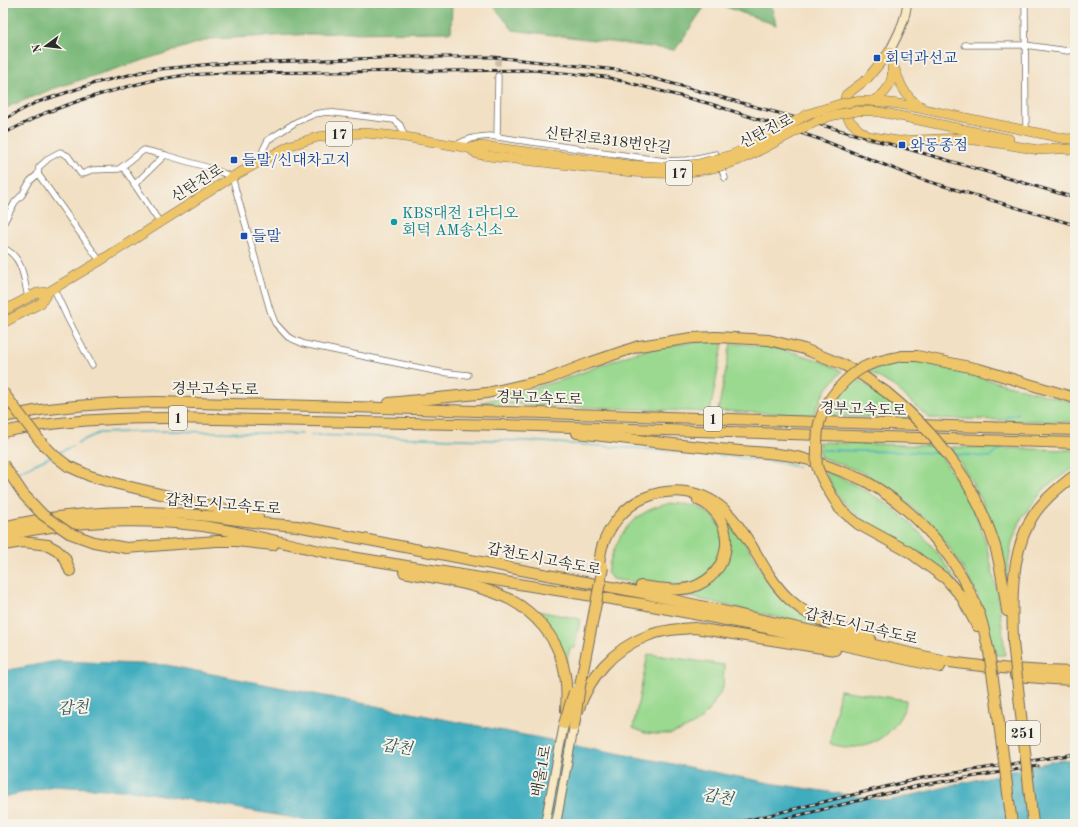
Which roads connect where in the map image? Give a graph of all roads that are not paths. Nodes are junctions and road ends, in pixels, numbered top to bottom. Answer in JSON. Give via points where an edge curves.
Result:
{"nodes":[{"id":1,"x":906,"y":3,"type":"edge"},
{"id":2,"x":1025,"y":3,"type":"edge"},
{"id":3,"x":965,"y":45,"type":"dead end"},
{"id":4,"x":1025,"y":45,"type":"junction"},
{"id":5,"x":1075,"y":48,"type":"edge"},
{"id":6,"x":889,"y":52,"type":"junction"},
{"id":7,"x":498,"y":76,"type":"tunnel mouth"},
{"id":8,"x":872,"y":101,"type":"junction"},
{"id":9,"x":927,"y":109,"type":"junction"},
{"id":10,"x":1026,"y":130,"type":"junction"},
{"id":11,"x":405,"y":137,"type":"junction"},
{"id":12,"x":497,"y":137,"type":"junction"},
{"id":13,"x":1075,"y":138,"type":"edge"},
{"id":14,"x":455,"y":146,"type":"junction"},
{"id":15,"x":1059,"y":149,"type":"junction"},
{"id":16,"x":1075,"y":150,"type":"edge"},
{"id":17,"x":490,"y":152,"type":"junction"},
{"id":18,"x":165,"y":155,"type":"junction"},
{"id":19,"x":263,"y":160,"type":"junction"},
{"id":20,"x":123,"y":168,"type":"junction"},
{"id":21,"x":38,"y":174,"type":"junction"},
{"id":22,"x":232,"y":177,"type":"junction"},
{"id":23,"x":725,"y":178,"type":"dead end"},
{"id":24,"x":134,"y":185,"type":"junction"},
{"id":25,"x":160,"y":223,"type":"junction"},
{"id":26,"x":3,"y":224,"type":"edge"},
{"id":27,"x":3,"y":248,"type":"edge"},
{"id":28,"x":100,"y":261,"type":"junction"},
{"id":29,"x":51,"y":290,"type":"junction"},
{"id":30,"x":28,"y":298,"type":"junction"},
{"id":31,"x":3,"y":311,"type":"edge"},
{"id":32,"x":3,"y":323,"type":"edge"},
{"id":33,"x":92,"y":364,"type":"dead end"},
{"id":34,"x":468,"y":375,"type":"dead end"},
{"id":35,"x":3,"y":392,"type":"edge"},
{"id":36,"x":1075,"y":398,"type":"edge"},
{"id":37,"x":352,"y":407,"type":"junction"},
{"id":38,"x":3,"y":417,"type":"edge"},
{"id":39,"x":505,"y":425,"type":"junction"},
{"id":40,"x":1075,"y":430,"type":"edge"},
{"id":41,"x":3,"y":432,"type":"edge"},
{"id":42,"x":1075,"y":443,"type":"edge"},
{"id":43,"x":3,"y":464,"type":"edge"},
{"id":44,"x":1075,"y":474,"type":"edge"},
{"id":45,"x":3,"y":526,"type":"edge"},
{"id":46,"x":297,"y":526,"type":"junction"},
{"id":47,"x":3,"y":536,"type":"edge"},
{"id":48,"x":3,"y":545,"type":"edge"},
{"id":49,"x":307,"y":549,"type":"junction"},
{"id":50,"x":339,"y":556,"type":"junction"},
{"id":51,"x":601,"y":568,"type":"junction"},
{"id":52,"x":70,"y":571,"type":"dead end"},
{"id":53,"x":537,"y":573,"type":"junction"},
{"id":54,"x":1013,"y":642,"type":"junction"},
{"id":55,"x":900,"y":651,"type":"junction"},
{"id":56,"x":989,"y":652,"type":"junction"},
{"id":57,"x":918,"y":662,"type":"junction"},
{"id":58,"x":1075,"y":672,"type":"edge"},
{"id":59,"x":1075,"y":680,"type":"edge"},
{"id":60,"x":569,"y":725,"type":"junction"},
{"id":61,"x":545,"y":824,"type":"edge"},
{"id":62,"x":556,"y":824,"type":"edge"},
{"id":63,"x":1012,"y":824,"type":"edge"},
{"id":64,"x":1033,"y":824,"type":"edge"}],
"edges":[{"from":1,"to":6,"type":"main road","via":[[901,28]]},
{"from":2,"to":4,"type":"street"},
{"from":3,"to":4,"type":"street"},
{"from":4,"to":5,"type":"street","via":[[1068,51]]},
{"from":4,"to":10,"type":"street"},
{"from":6,"to":8,"type":"main road","via":[[893,75],[891,82],[882,95]]},
{"from":6,"to":9,"type":"main road","via":[[904,90],[917,105]]},
{"from":6,"to":15,"type":"main road","via":[[866,79],[846,96],[844,102],[845,113],[850,121],[868,136],[898,141],[959,138],[1039,150]]},
{"from":7,"to":12,"type":"street"},
{"from":8,"to":9,"type":"main road","name":"신탄진로","number":"17"},
{"from":8,"to":17,"type":"main road","name":"신탄진로","number":"17","bridge":true,"via":[[840,104],[808,114],[750,147],[698,164],[665,167],[629,165]]},
{"from":9,"to":10,"type":"main road","name":"신탄진로","number":"17"},
{"from":10,"to":13,"type":"main road","name":"신탄진로","number":"17","via":[[1067,139]]},
{"from":11,"to":14,"type":"main road","name":"신탄진로","number":"17"},
{"from":11,"to":19,"type":"main road","name":"신탄진로","number":"17","via":[[366,133],[318,137],[291,146]]},
{"from":11,"to":19,"type":"street","via":[[400,125],[394,120],[328,112],[315,114],[296,122],[268,140],[263,150]]},
{"from":12,"to":14,"type":"street","name":"신탄진로318번안길","via":[[475,138]]},
{"from":12,"to":23,"type":"street","name":"신탄진로318번안길","via":[[665,161],[688,160],[716,154]]},
{"from":14,"to":17,"type":"main road","name":"신탄진로","number":"17","via":[[469,148],[477,154]]},
{"from":15,"to":16,"type":"main road","name":"신탄진로","number":"17"},
{"from":15,"to":17,"type":"main road","name":"신탄진로","number":"17","bridge":true,"via":[[886,113],[858,111],[826,118],[752,155],[701,171],[628,172]]},
{"from":18,"to":20,"type":"street","via":[[144,150]]},
{"from":18,"to":22,"type":"street"},
{"from":18,"to":24,"type":"street"},
{"from":19,"to":22,"type":"main road","name":"신탄진로","number":"17"},
{"from":20,"to":21,"type":"street","via":[[92,170],[80,174],[68,156],[60,152],[39,167]]},
{"from":20,"to":24,"type":"street"},
{"from":21,"to":26,"type":"street","via":[[15,202]]},
{"from":21,"to":28,"type":"street"},
{"from":22,"to":25,"type":"main road","name":"신탄진로","number":"17"},
{"from":22,"to":34,"type":"street","via":[[270,310],[275,323],[288,337],[304,344],[440,372]]},
{"from":24,"to":25,"type":"street"},
{"from":25,"to":28,"type":"main road","name":"신탄진로","number":"17"},
{"from":27,"to":30,"type":"street","via":[[10,251],[21,266]]},
{"from":28,"to":29,"type":"main road","name":"신탄진로","number":"17"},
{"from":29,"to":30,"type":"main road","name":"신탄진로","number":"17"},
{"from":29,"to":32,"type":"main road","name":"신탄진로","number":"17","via":[[41,303]]},
{"from":29,"to":33,"type":"street"},
{"from":30,"to":31,"type":"main road","name":"신탄진로","number":"17"},
{"from":35,"to":46,"type":"highway","bridge":true,"via":[[40,441],[68,466],[118,484]]},
{"from":36,"to":56,"type":"highway","bridge":true,"via":[[979,369],[917,356],[902,356],[870,364],[850,377],[837,390],[820,420],[817,465],[825,485],[840,509],[858,524],[909,552],[946,579],[961,596]]},
{"from":37,"to":38,"type":"highway","name":"경부고속도로","number":"1","via":[[117,403],[40,410]]},
{"from":37,"to":40,"type":"highway","name":"경부고속도로","number":"1"},
{"from":37,"to":54,"type":"highway","bridge":true,"via":[[487,393],[548,379],[639,346],[692,338],[769,340],[804,349],[844,365],[886,392],[930,432],[956,465],[988,524],[1000,568]]},
{"from":39,"to":41,"type":"highway","name":"경부고속도로","number":"1","via":[[133,418],[57,424]]},
{"from":39,"to":42,"type":"highway","name":"경부고속도로","number":"1"},
{"from":39,"to":56,"type":"highway","via":[[781,454],[804,458],[866,482],[894,500],[924,526],[944,549],[972,597]]},
{"from":43,"to":49,"type":"highway","bridge":true,"via":[[24,495],[43,515],[69,533],[94,542],[126,548],[236,541]]},
{"from":44,"to":54,"type":"highway","via":[[1040,506],[1029,522],[1020,543],[1015,565],[1012,605]]},
{"from":45,"to":46,"type":"highway","name":"갑천도시고속도로","via":[[70,515],[116,512],[178,513]]},
{"from":46,"to":53,"type":"highway","name":"갑천도시고속도로"},
{"from":47,"to":49,"type":"highway","name":"갑천도시고속도로","via":[[73,524],[115,521],[170,523],[218,528]]},
{"from":48,"to":52,"type":"highway","via":[[23,542],[48,545],[65,558]]},
{"from":49,"to":50,"type":"highway","name":"갑천도시고속도로"},
{"from":50,"to":57,"type":"highway","name":"갑천도시고속도로","via":[[642,604],[767,628]]},
{"from":50,"to":60,"type":"highway","bridge":true,"via":[[482,589],[524,609],[549,635],[558,651],[566,684]]},
{"from":51,"to":53,"type":"highway","via":[[617,529],[629,514],[645,503],[673,497],[700,501],[717,514],[725,532],[726,544],[717,571],[697,586],[661,589]]},
{"from":51,"to":55,"type":"highway","via":[[602,549],[606,538],[616,520],[632,505],[662,492],[703,496],[714,501],[732,517],[772,580],[804,612],[825,623]]},
{"from":51,"to":60,"type":"highway","bridge":true,"via":[[580,686]]},
{"from":53,"to":55,"type":"highway","name":"갑천도시고속도로","via":[[643,592]]},
{"from":54,"to":64,"type":"highway","number":"251","bridge":true},
{"from":55,"to":58,"type":"highway","name":"갑천도시고속도로","via":[[972,665]]},
{"from":56,"to":63,"type":"highway","number":"251","bridge":true},
{"from":57,"to":59,"type":"highway","name":"갑천도시고속도로","via":[[974,672]]},
{"from":57,"to":60,"type":"highway","bridge":true,"via":[[695,628],[676,629],[647,636],[609,659],[592,680]]},
{"from":60,"to":61,"type":"main road","name":"배울1로"},
{"from":60,"to":62,"type":"main road","name":"배울1로"}]}
